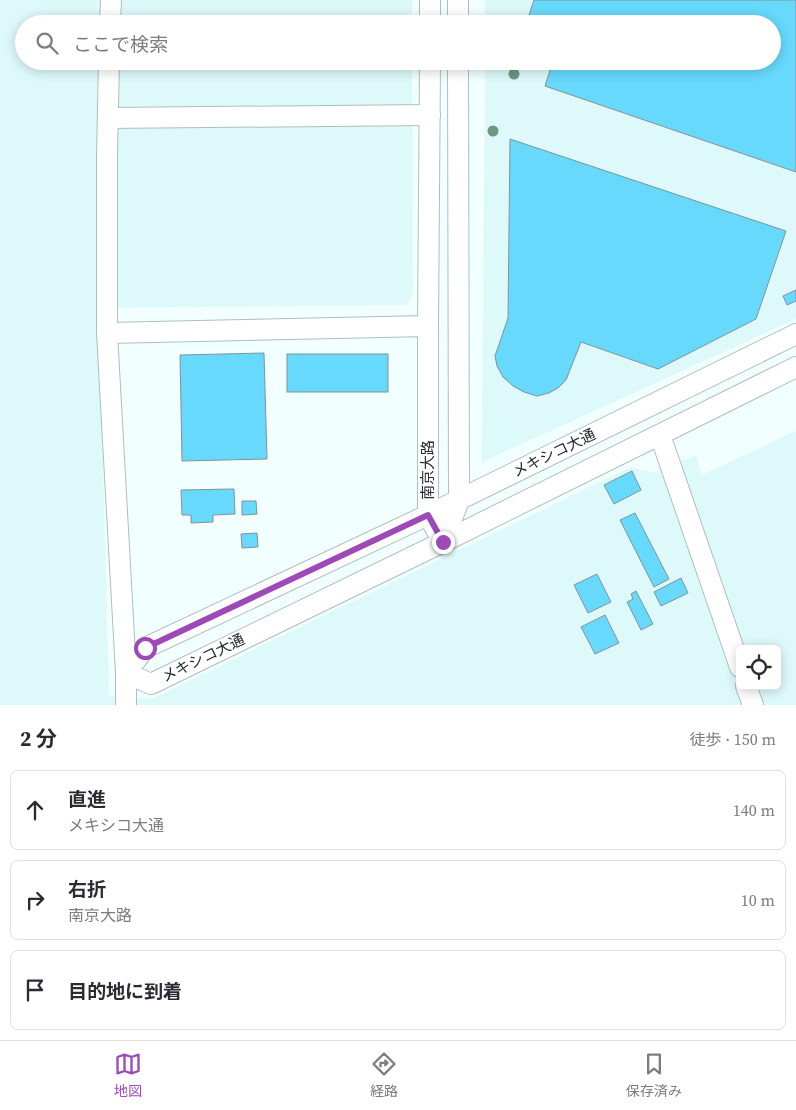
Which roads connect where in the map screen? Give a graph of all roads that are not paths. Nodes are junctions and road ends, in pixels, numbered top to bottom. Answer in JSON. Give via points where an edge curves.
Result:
{"nodes":[{"id":1,"x":111,"y":0,"type":"edge"},
{"id":2,"x":430,"y":0,"type":"edge"},
{"id":3,"x":458,"y":0,"type":"edge"},
{"id":4,"x":110,"y":15,"type":"edge"},
{"id":5,"x":430,"y":15,"type":"edge"},
{"id":6,"x":458,"y":15,"type":"edge"},
{"id":7,"x":109,"y":70,"type":"edge"},
{"id":8,"x":430,"y":70,"type":"edge"},
{"id":9,"x":458,"y":70,"type":"edge"},
{"id":10,"x":430,"y":115,"type":"junction"},
{"id":11,"x":108,"y":118,"type":"junction"},
{"id":12,"x":428,"y":326,"type":"junction"},
{"id":13,"x":107,"y":333,"type":"junction"},
{"id":14,"x":796,"y":334,"type":"edge"},
{"id":15,"x":796,"y":367,"type":"edge"},
{"id":16,"x":660,"y":434,"type":"junction"},
{"id":17,"x":459,"y":500,"type":"junction"},
{"id":18,"x":428,"y":515,"type":"junction"},
{"id":19,"x":443,"y":542,"type":"junction"},
{"id":20,"x":736,"y":655,"type":"edge"},
{"id":21,"x":126,"y":673,"type":"junction"},
{"id":22,"x":747,"y":690,"type":"edge"},
{"id":23,"x":126,"y":705,"type":"edge"},
{"id":24,"x":753,"y":705,"type":"edge"}],
"edges":[{"from":1,"to":4,"type":"street"},
{"from":2,"to":5,"type":"street"},
{"from":3,"to":6,"type":"street"},
{"from":7,"to":11,"type":"street"},
{"from":8,"to":10,"type":"street","name":"南京大路"},
{"from":9,"to":17,"type":"street","name":"南京大路"},
{"from":10,"to":11,"type":"street"},
{"from":10,"to":12,"type":"street","name":"南京大路"},
{"from":11,"to":13,"type":"street"},
{"from":12,"to":13,"type":"street"},
{"from":12,"to":18,"type":"street","name":"南京大路"},
{"from":13,"to":21,"type":"street"},
{"from":14,"to":17,"type":"street","name":"メキシコ大通"},
{"from":15,"to":16,"type":"street","name":"メキシコ大通"},
{"from":16,"to":19,"type":"street","name":"メキシコ大通"},
{"from":16,"to":20,"type":"street"},
{"from":17,"to":18,"type":"street","name":"メキシコ大通"},
{"from":17,"to":19,"type":"street","name":"南京大路"},
{"from":18,"to":19,"type":"street","name":"南京大路"},
{"from":18,"to":21,"type":"street","name":"メキシコ大通","via":[[145,648]]},
{"from":19,"to":21,"type":"street","name":"メキシコ大通","via":[[151,684]]},
{"from":21,"to":23,"type":"street"},
{"from":22,"to":24,"type":"street"}]}
